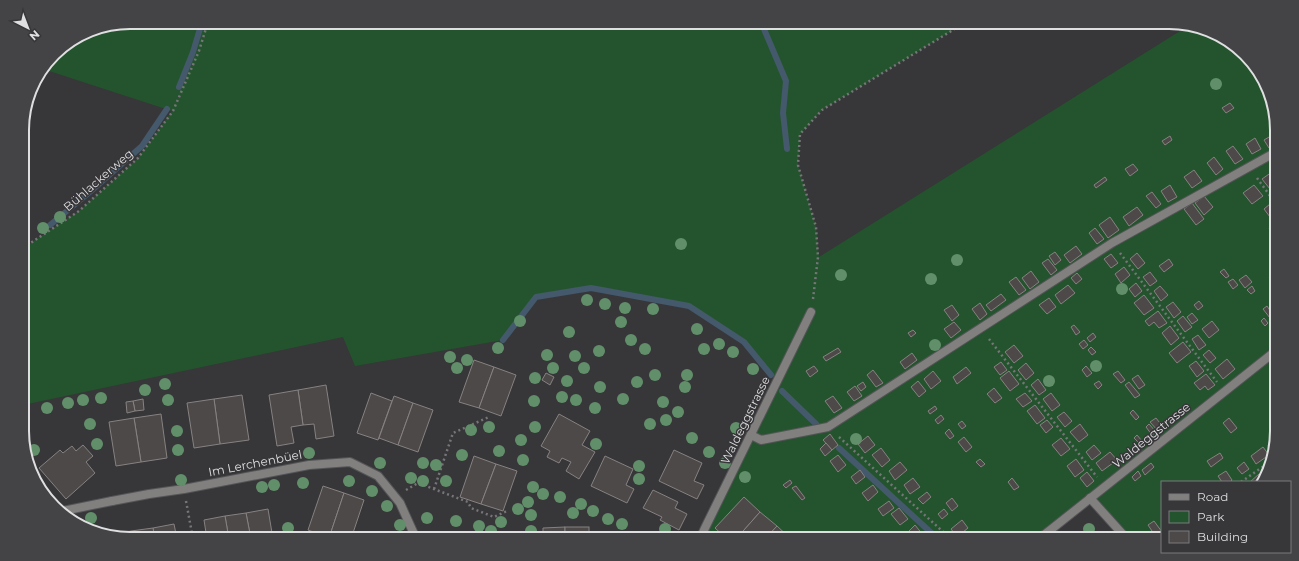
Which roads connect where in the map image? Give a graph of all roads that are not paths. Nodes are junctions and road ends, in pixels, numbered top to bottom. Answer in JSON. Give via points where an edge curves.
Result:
{"nodes":[{"id":1,"x":1270,"y":155,"type":"edge"},
{"id":2,"x":811,"y":312,"type":"road end"},
{"id":3,"x":1270,"y":355,"type":"edge"},
{"id":4,"x":751,"y":435,"type":"junction"},
{"id":5,"x":1090,"y":498,"type":"junction"},
{"id":6,"x":67,"y":510,"type":"edge"},
{"id":7,"x":413,"y":532,"type":"edge"},
{"id":8,"x":703,"y":532,"type":"edge"},
{"id":9,"x":1048,"y":532,"type":"edge"},
{"id":10,"x":1121,"y":532,"type":"edge"}],
"edges":[{"from":1,"to":4,"type":"street","via":[[1112,244],[828,427],[761,440]]},
{"from":2,"to":4,"type":"street","name":"Waldeggstrasse"},
{"from":3,"to":5,"type":"street","name":"Waldeggstrasse"},
{"from":4,"to":8,"type":"street","name":"Waldeggstrasse"},
{"from":5,"to":9,"type":"street","name":"Waldeggstrasse"},
{"from":5,"to":10,"type":"street"},
{"from":6,"to":7,"type":"street","name":"Im Lerchenbüel","via":[[309,465],[350,462],[378,476],[400,503]]}]}
